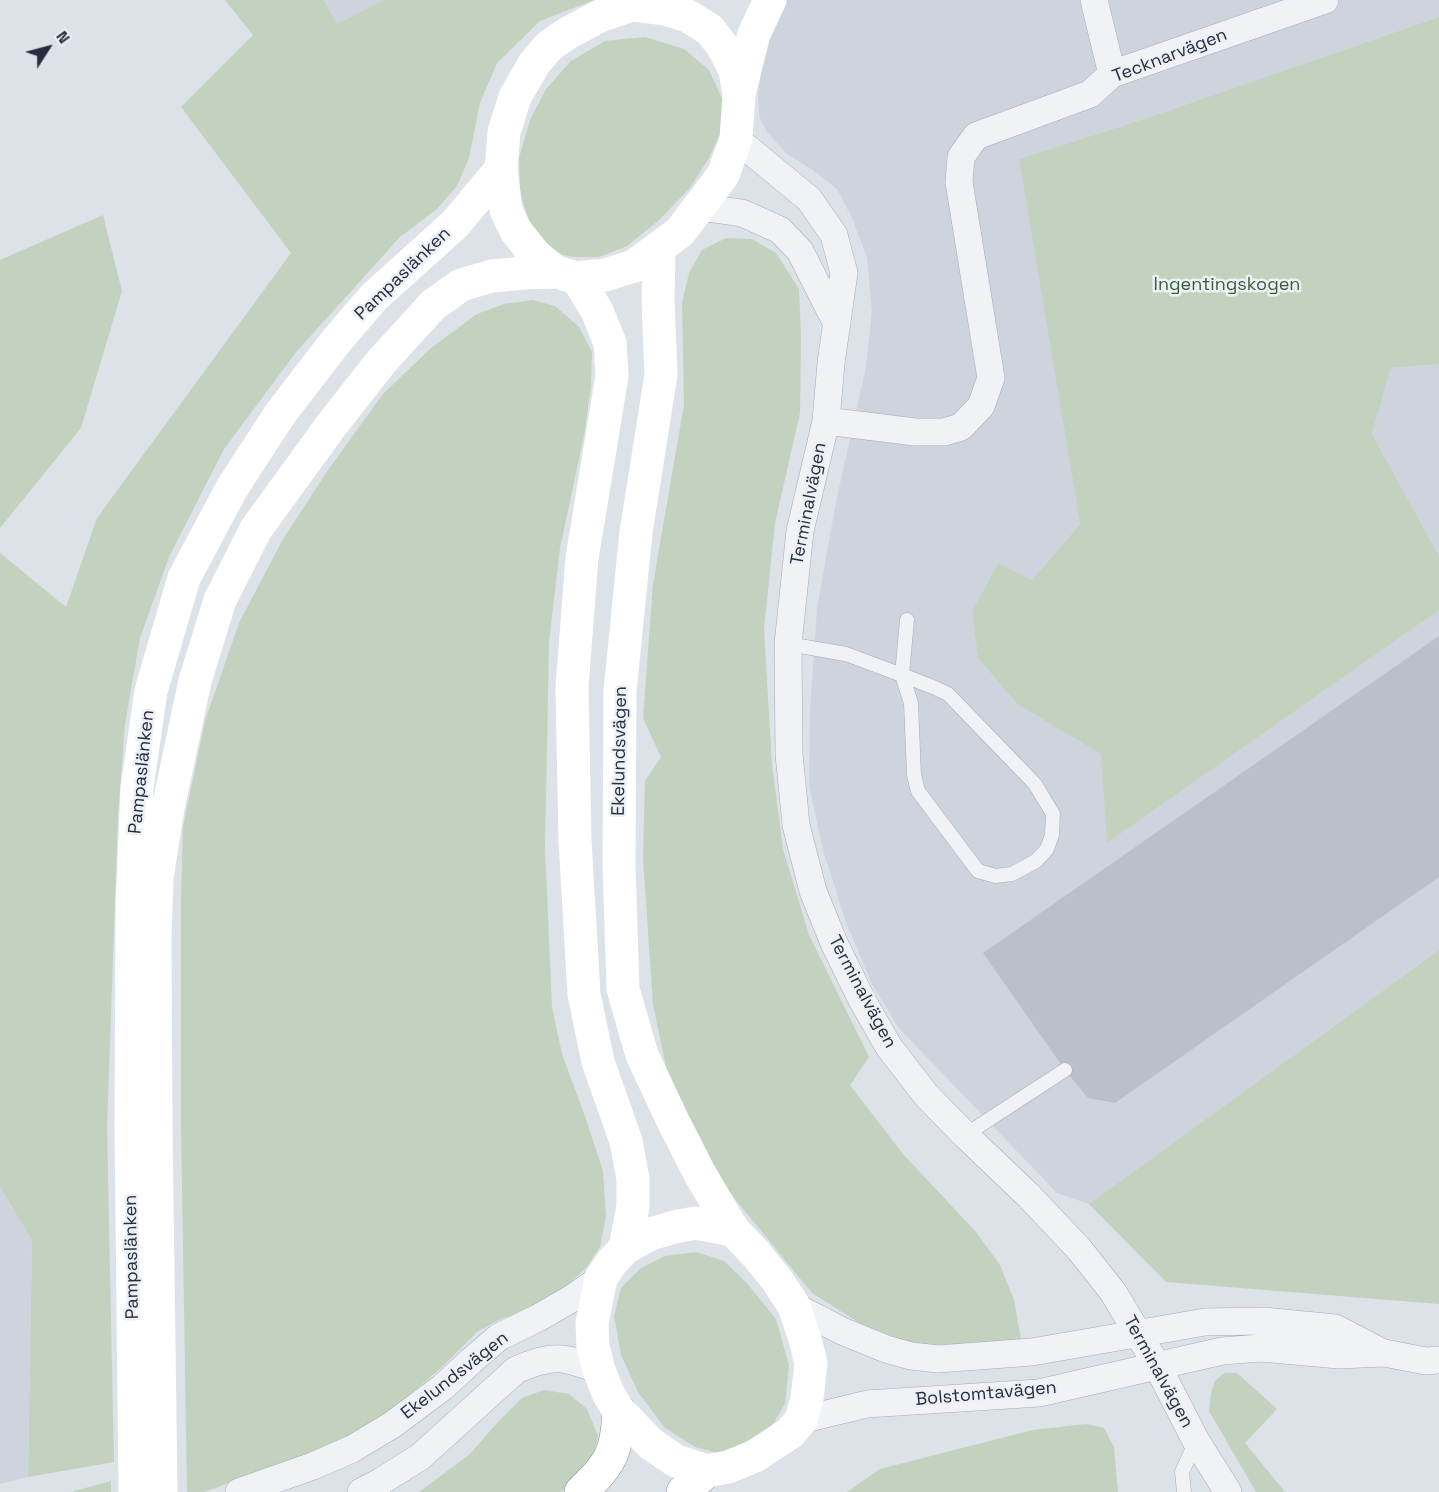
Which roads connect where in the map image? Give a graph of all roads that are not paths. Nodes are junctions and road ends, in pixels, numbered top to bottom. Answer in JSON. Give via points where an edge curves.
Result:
{"nodes":[{"id":1,"x":770,"y":0,"type":"edge"},
{"id":2,"x":1094,"y":0,"type":"edge"},
{"id":3,"x":1325,"y":0,"type":"edge"},
{"id":4,"x":640,"y":2,"type":"edge"},
{"id":5,"x":1112,"y":74,"type":"junction"},
{"id":6,"x":739,"y":95,"type":"junction"},
{"id":7,"x":736,"y":139,"type":"junction"},
{"id":8,"x":962,"y":157,"type":"joint"},
{"id":9,"x":501,"y":169,"type":"junction"},
{"id":10,"x":699,"y":207,"type":"junction"},
{"id":11,"x":659,"y":249,"type":"junction"},
{"id":12,"x":566,"y":275,"type":"junction"},
{"id":13,"x":837,"y":324,"type":"junction"},
{"id":14,"x":826,"y":421,"type":"junction"},
{"id":15,"x":907,"y":620,"type":"dead end"},
{"id":16,"x":788,"y":644,"type":"junction"},
{"id":17,"x":902,"y":675,"type":"junction"},
{"id":18,"x":1065,"y":1070,"type":"dead end"},
{"id":19,"x":143,"y":1126,"type":"junction"},
{"id":20,"x":965,"y":1135,"type":"junction"},
{"id":21,"x":733,"y":1230,"type":"junction"},
{"id":22,"x":625,"y":1248,"type":"junction"},
{"id":23,"x":601,"y":1278,"type":"junction"},
{"id":24,"x":794,"y":1306,"type":"junction"},
{"id":25,"x":1139,"y":1333,"type":"junction"},
{"id":26,"x":1384,"y":1353,"type":"junction"},
{"id":27,"x":1439,"y":1360,"type":"edge"},
{"id":28,"x":1158,"y":1367,"type":"junction"},
{"id":29,"x":599,"y":1370,"type":"junction"},
{"id":30,"x":619,"y":1411,"type":"junction"},
{"id":31,"x":801,"y":1420,"type":"junction"},
{"id":32,"x":1196,"y":1441,"type":"junction"},
{"id":33,"x":707,"y":1471,"type":"junction"},
{"id":34,"x":135,"y":1492,"type":"edge"},
{"id":35,"x":161,"y":1492,"type":"edge"},
{"id":36,"x":239,"y":1492,"type":"edge"},
{"id":37,"x":361,"y":1492,"type":"edge"},
{"id":38,"x":581,"y":1492,"type":"edge"},
{"id":39,"x":683,"y":1492,"type":"edge"},
{"id":40,"x":1184,"y":1492,"type":"edge"},
{"id":41,"x":1228,"y":1492,"type":"edge"}],
"edges":[{"from":1,"to":6,"type":"main road","via":[[754,34]]},
{"from":2,"to":5,"type":"street"},
{"from":3,"to":5,"type":"street","name":"Tecknarvägen"},
{"from":4,"to":6,"type":"main road","via":[[688,16],[710,30],[735,70]]},
{"from":4,"to":9,"type":"main road","via":[[568,33],[549,46],[534,64],[515,97],[504,132]]},
{"from":5,"to":8,"type":"street","name":"Tecknarvägen","via":[[1090,94],[976,136]]},
{"from":6,"to":7,"type":"main road"},
{"from":7,"to":10,"type":"main road","via":[[723,175]]},
{"from":7,"to":13,"type":"street","name":"Terminalvägen","via":[[809,199],[834,235],[844,273]]},
{"from":8,"to":14,"type":"street","name":"Terminalvägen","via":[[959,182],[991,378],[981,406],[961,427],[944,432]]},
{"from":9,"to":12,"type":"main road","via":[[506,210],[516,231],[536,256]]},
{"from":9,"to":19,"type":"main road","name":"Pampaslänken","via":[[455,224],[374,297],[337,340],[280,414],[232,488],[184,578],[152,691],[137,788],[132,907]]},
{"from":10,"to":11,"type":"main road","via":[[680,232]]},
{"from":10,"to":13,"type":"street","via":[[742,213],[780,230],[800,251]]},
{"from":11,"to":12,"type":"main road","via":[[634,266],[605,275]]},
{"from":11,"to":21,"type":"main road","name":"Ekelundsvägen","via":[[661,375],[636,532],[620,691],[623,989],[642,1055],[700,1174]]},
{"from":12,"to":19,"type":"main road","name":"Pampaslänken","via":[[492,276],[461,285],[433,305],[381,362],[256,529],[220,600],[195,681],[157,878]]},
{"from":12,"to":22,"type":"main road","via":[[597,311],[610,343],[612,375],[582,558],[572,687],[575,841],[584,994],[598,1062],[626,1141],[633,1179],[633,1206]]},
{"from":13,"to":14,"type":"street","name":"Terminalvägen"},
{"from":14,"to":16,"type":"street","name":"Terminalvägen","via":[[800,531]]},
{"from":15,"to":17,"type":"lane"},
{"from":16,"to":17,"type":"lane","via":[[846,654]]},
{"from":16,"to":20,"type":"street","name":"Terminalvägen","via":[[790,766],[796,825],[813,891],[852,981],[889,1047],[926,1095]]},
{"from":17,"to":17,"type":"lane","via":[[911,703],[918,791],[978,871],[995,876],[1012,874],[1036,861],[1047,849],[1053,814],[1035,784],[948,694]]},
{"from":18,"to":20,"type":"lane"},
{"from":19,"to":34,"type":"main road","name":"Pampaslänken"},
{"from":19,"to":35,"type":"main road","name":"Pampaslänken"},
{"from":20,"to":25,"type":"street","name":"Terminalvägen","via":[[1079,1249]]},
{"from":21,"to":22,"type":"main road","via":[[696,1223],[651,1234]]},
{"from":21,"to":24,"type":"main road","name":"Ekelundsvägen","via":[[777,1280]]},
{"from":22,"to":23,"type":"main road"},
{"from":23,"to":29,"type":"main road","via":[[592,1323]]},
{"from":23,"to":36,"type":"street","name":"Ekelundsvägen","via":[[571,1299],[499,1337],[443,1387],[352,1449]]},
{"from":24,"to":25,"type":"street","name":"Bolstomtavägen","via":[[886,1349],[938,1359],[1032,1352]]},
{"from":24,"to":31,"type":"main road","name":"Ekelundsvägen","via":[[811,1363]]},
{"from":25,"to":26,"type":"street","name":"Bolstomtavägen","via":[[1205,1322],[1283,1323],[1335,1328]]},
{"from":25,"to":28,"type":"street","name":"Terminalvägen"},
{"from":26,"to":27,"type":"street","name":"Bolstomtavägen"},
{"from":26,"to":28,"type":"street","name":"Bolstomtavägen","via":[[1339,1355],[1251,1348]]},
{"from":28,"to":31,"type":"street","name":"Bolstomtavägen","via":[[1039,1393],[867,1404]]},
{"from":28,"to":32,"type":"street","name":"Terminalvägen"},
{"from":29,"to":30,"type":"main road"},
{"from":29,"to":37,"type":"street","name":"Ekelundsvägen","via":[[555,1358],[516,1370],[420,1457]]},
{"from":30,"to":33,"type":"main road","via":[[651,1444],[676,1461]]},
{"from":30,"to":38,"type":"main road","via":[[612,1456]]},
{"from":31,"to":33,"type":"main road","via":[[755,1456]]},
{"from":32,"to":40,"type":"lane","via":[[1182,1472]]},
{"from":32,"to":41,"type":"street","name":"Terminalvägen"},
{"from":33,"to":39,"type":"main road"}]}
